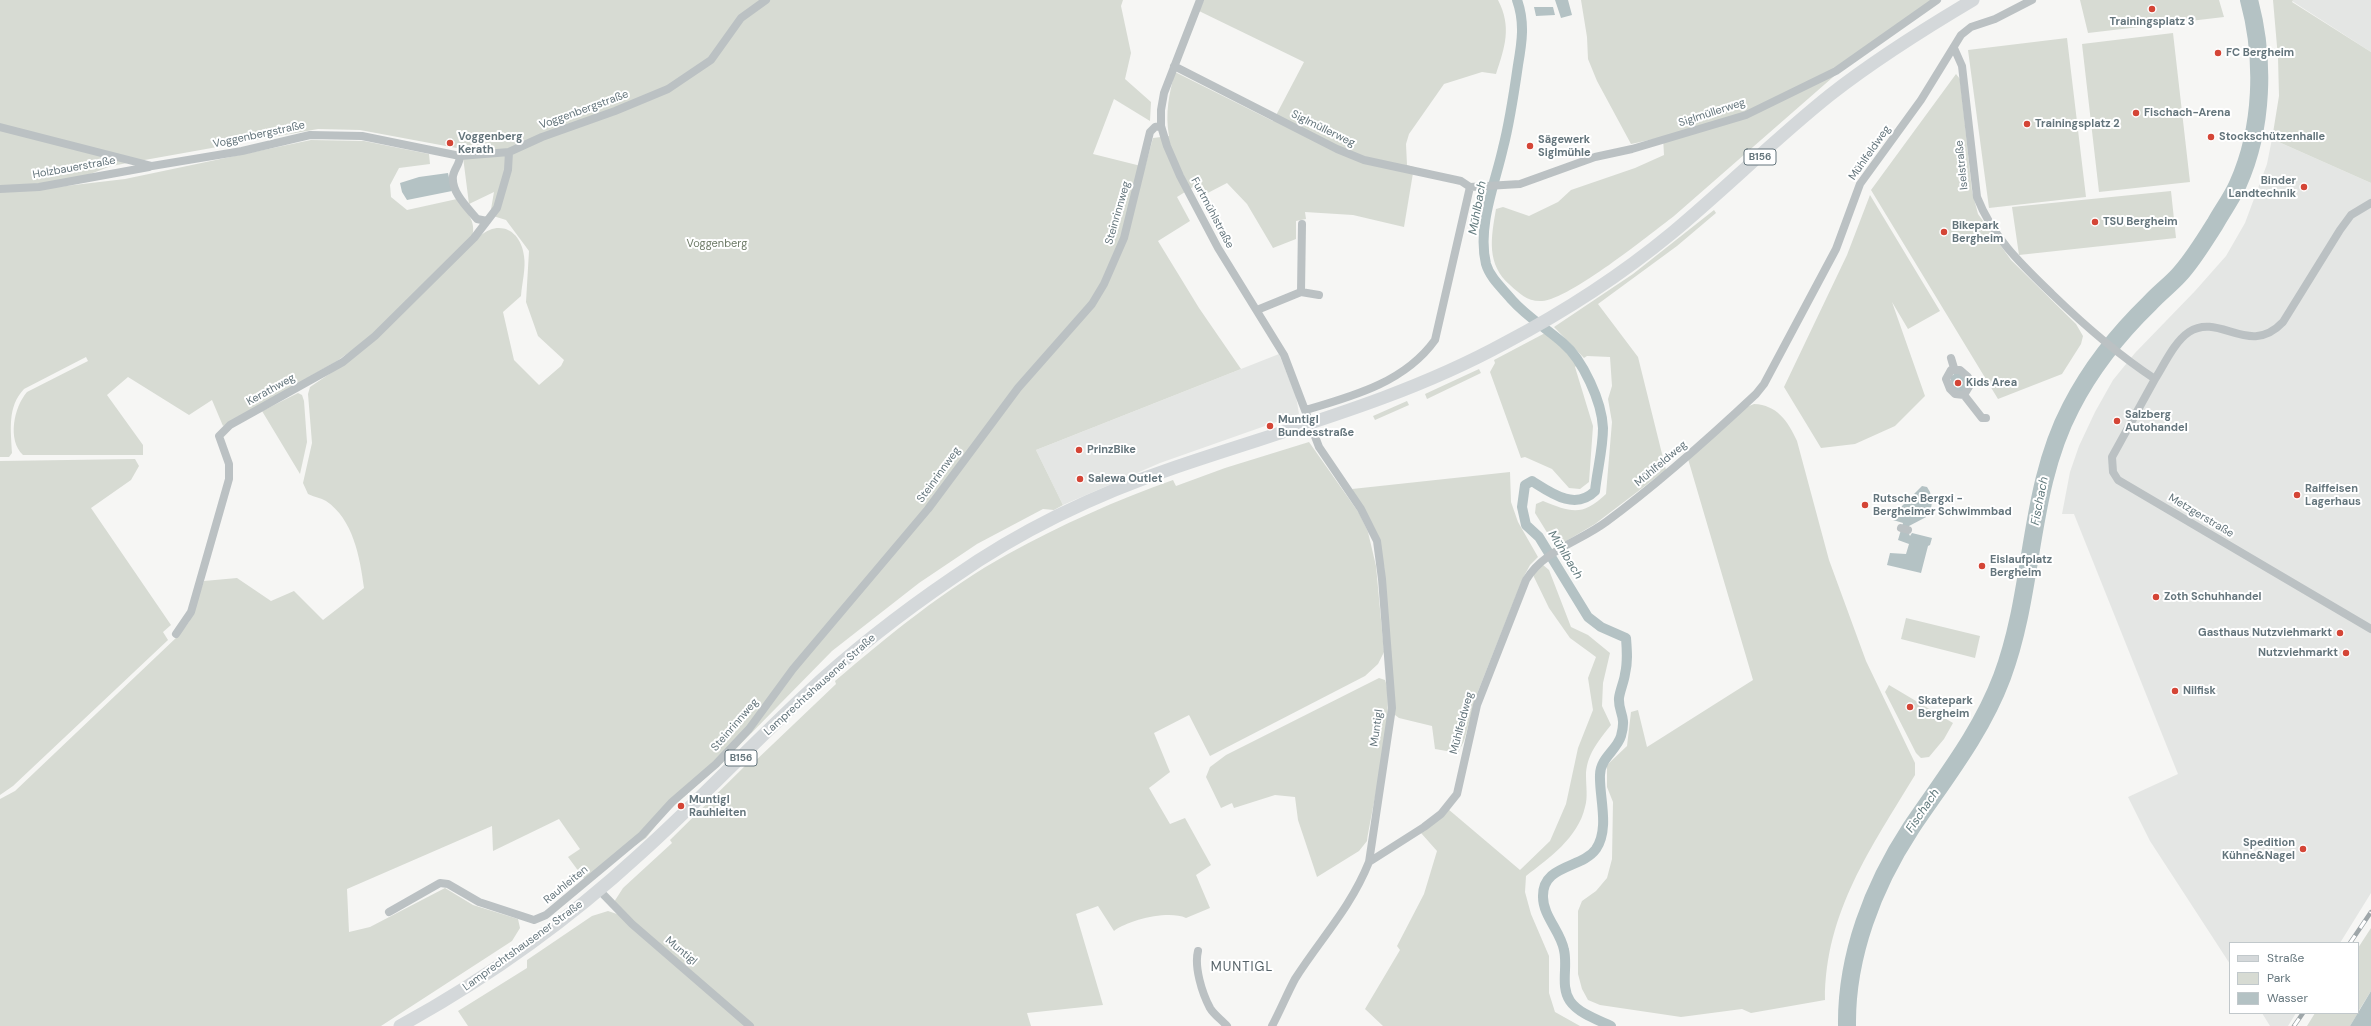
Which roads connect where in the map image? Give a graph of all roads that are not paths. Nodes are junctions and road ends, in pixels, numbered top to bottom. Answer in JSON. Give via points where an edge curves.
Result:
{"nodes":[{"id":1,"x":766,"y":0,"type":"edge"},
{"id":2,"x":1200,"y":0,"type":"edge"},
{"id":3,"x":1936,"y":0,"type":"edge"},
{"id":4,"x":1973,"y":0,"type":"edge"},
{"id":5,"x":2032,"y":0,"type":"edge"},
{"id":6,"x":1954,"y":48,"type":"junction"},
{"id":7,"x":1174,"y":66,"type":"junction"},
{"id":8,"x":1161,"y":126,"type":"junction"},
{"id":9,"x":0,"y":127,"type":"edge"},
{"id":10,"x":509,"y":152,"type":"junction"},
{"id":11,"x":460,"y":156,"type":"junction"},
{"id":12,"x":152,"y":166,"type":"junction"},
{"id":13,"x":1470,"y":187,"type":"junction"},
{"id":14,"x":0,"y":189,"type":"edge"},
{"id":15,"x":2371,"y":203,"type":"edge"},
{"id":16,"x":487,"y":221,"type":"junction"},
{"id":17,"x":1302,"y":224,"type":"dead end"},
{"id":18,"x":1301,"y":292,"type":"junction"},
{"id":19,"x":1319,"y":295,"type":"dead end"},
{"id":20,"x":1257,"y":310,"type":"junction"},
{"id":21,"x":1951,"y":358,"type":"dead end"},
{"id":22,"x":1954,"y":368,"type":"junction"},
{"id":23,"x":2155,"y":379,"type":"junction"},
{"id":24,"x":1964,"y":395,"type":"junction"},
{"id":25,"x":1306,"y":410,"type":"junction"},
{"id":26,"x":1986,"y":418,"type":"dead end"},
{"id":27,"x":1311,"y":424,"type":"junction"},
{"id":28,"x":2371,"y":629,"type":"edge"},
{"id":29,"x":176,"y":634,"type":"dead end"},
{"id":30,"x":672,"y":802,"type":"joint"},
{"id":31,"x":1369,"y":862,"type":"junction"},
{"id":32,"x":599,"y":890,"type":"junction"},
{"id":33,"x":389,"y":912,"type":"dead end"},
{"id":34,"x":1198,"y":951,"type":"dead end"},
{"id":35,"x":400,"y":1026,"type":"edge"},
{"id":36,"x":750,"y":1026,"type":"edge"},
{"id":37,"x":1227,"y":1026,"type":"edge"},
{"id":38,"x":1272,"y":1026,"type":"edge"}],
"edges":[{"from":1,"to":10,"type":"street","name":"Voggenbergstraße","via":[[741,18],[711,60],[668,89]]},
{"from":2,"to":7,"type":"street","name":"Furtmühlstraße"},
{"from":3,"to":13,"type":"street","name":"Siglmüllerweg","via":[[1836,71],[1746,115],[1632,149],[1594,157],[1520,184]]},
{"from":4,"to":27,"type":"main road","number":"B156","via":[[1889,52],[1828,96],[1669,236],[1590,293],[1527,331],[1436,377],[1386,398]]},
{"from":5,"to":6,"type":"street","via":[[1995,19],[1971,27],[1961,35]]},
{"from":6,"to":23,"type":"street","name":"Iselstraße","via":[[1962,66],[1977,197],[1984,214],[2013,258],[2090,332]]},
{"from":6,"to":31,"type":"street","name":"Mühlfeldweg","via":[[1910,116],[1860,184],[1836,249],[1764,384],[1662,479],[1605,523],[1541,560],[1526,580],[1477,705],[1457,794],[1441,814]]},
{"from":7,"to":8,"type":"street","name":"Furtmühlstraße","via":[[1164,93]]},
{"from":7,"to":13,"type":"street","name":"Siglmüllerweg","via":[[1344,152],[1364,160],[1461,181]]},
{"from":8,"to":20,"type":"street","name":"Furtmühlstraße","via":[[1178,170],[1199,213]]},
{"from":8,"to":30,"type":"street","name":"Steinrinnweg","via":[[1150,132],[1124,238],[1104,284],[1092,304],[1018,388],[928,509],[794,669],[749,729],[716,764]]},
{"from":9,"to":12,"type":"street","name":"Voggenbergstraße"},
{"from":10,"to":11,"type":"street","name":"Voggenbergstraße"},
{"from":10,"to":16,"type":"street","name":"Kerathweg","via":[[508,170],[497,208]]},
{"from":11,"to":12,"type":"street","name":"Voggenbergstraße","via":[[370,138],[310,135],[242,151]]},
{"from":11,"to":16,"type":"street","via":[[453,184],[477,219]]},
{"from":12,"to":14,"type":"street","name":"Holzbauerstraße","via":[[47,186]]},
{"from":13,"to":25,"type":"street","via":[[1435,340],[1425,354],[1392,379]]},
{"from":15,"to":23,"type":"street","name":"Metzgerstraße","via":[[2351,215],[2276,330],[2259,337],[2208,328],[2190,332],[2183,337]]},
{"from":16,"to":29,"type":"street","name":"Kerathweg","via":[[474,238],[361,349],[309,382],[230,425],[219,436],[229,464],[229,479],[191,612]]},
{"from":17,"to":18,"type":"street"},
{"from":18,"to":19,"type":"street"},
{"from":18,"to":20,"type":"street"},
{"from":20,"to":25,"type":"street","name":"Furtmühlstraße","via":[[1284,355]]},
{"from":21,"to":22,"type":"street"},
{"from":22,"to":24,"type":"street","via":[[1963,371],[1968,377],[1970,385]]},
{"from":22,"to":24,"type":"street","via":[[1947,375],[1948,386],[1956,394]]},
{"from":23,"to":28,"type":"street","name":"Metzgerstraße","via":[[2112,457],[2113,472],[2118,480]]},
{"from":24,"to":26,"type":"street","via":[[1982,418]]},
{"from":25,"to":27,"type":"street","name":"Furtmühlstraße"},
{"from":27,"to":31,"type":"street","name":"Muntigl","via":[[1319,447],[1361,508],[1377,541],[1382,578],[1392,708]]},
{"from":27,"to":32,"type":"main road","name":"Lamprechtshausener Straße","number":"B156","via":[[1172,468],[1089,502],[996,550],[959,573],[873,636],[804,696],[687,811]]},
{"from":30,"to":33,"type":"street","name":"Rauhleiten","via":[[642,835],[613,861],[546,915],[534,920],[479,902],[448,884],[440,883]]},
{"from":31,"to":38,"type":"street","name":"Muntigl","via":[[1342,913],[1295,980]]},
{"from":32,"to":35,"type":"main road","name":"Lamprechtshausener Straße","number":"B156","via":[[494,969]]},
{"from":32,"to":36,"type":"street","name":"Muntigl","via":[[632,924]]},
{"from":34,"to":37,"type":"street","via":[[1197,967],[1207,1000],[1211,1009]]}]}
